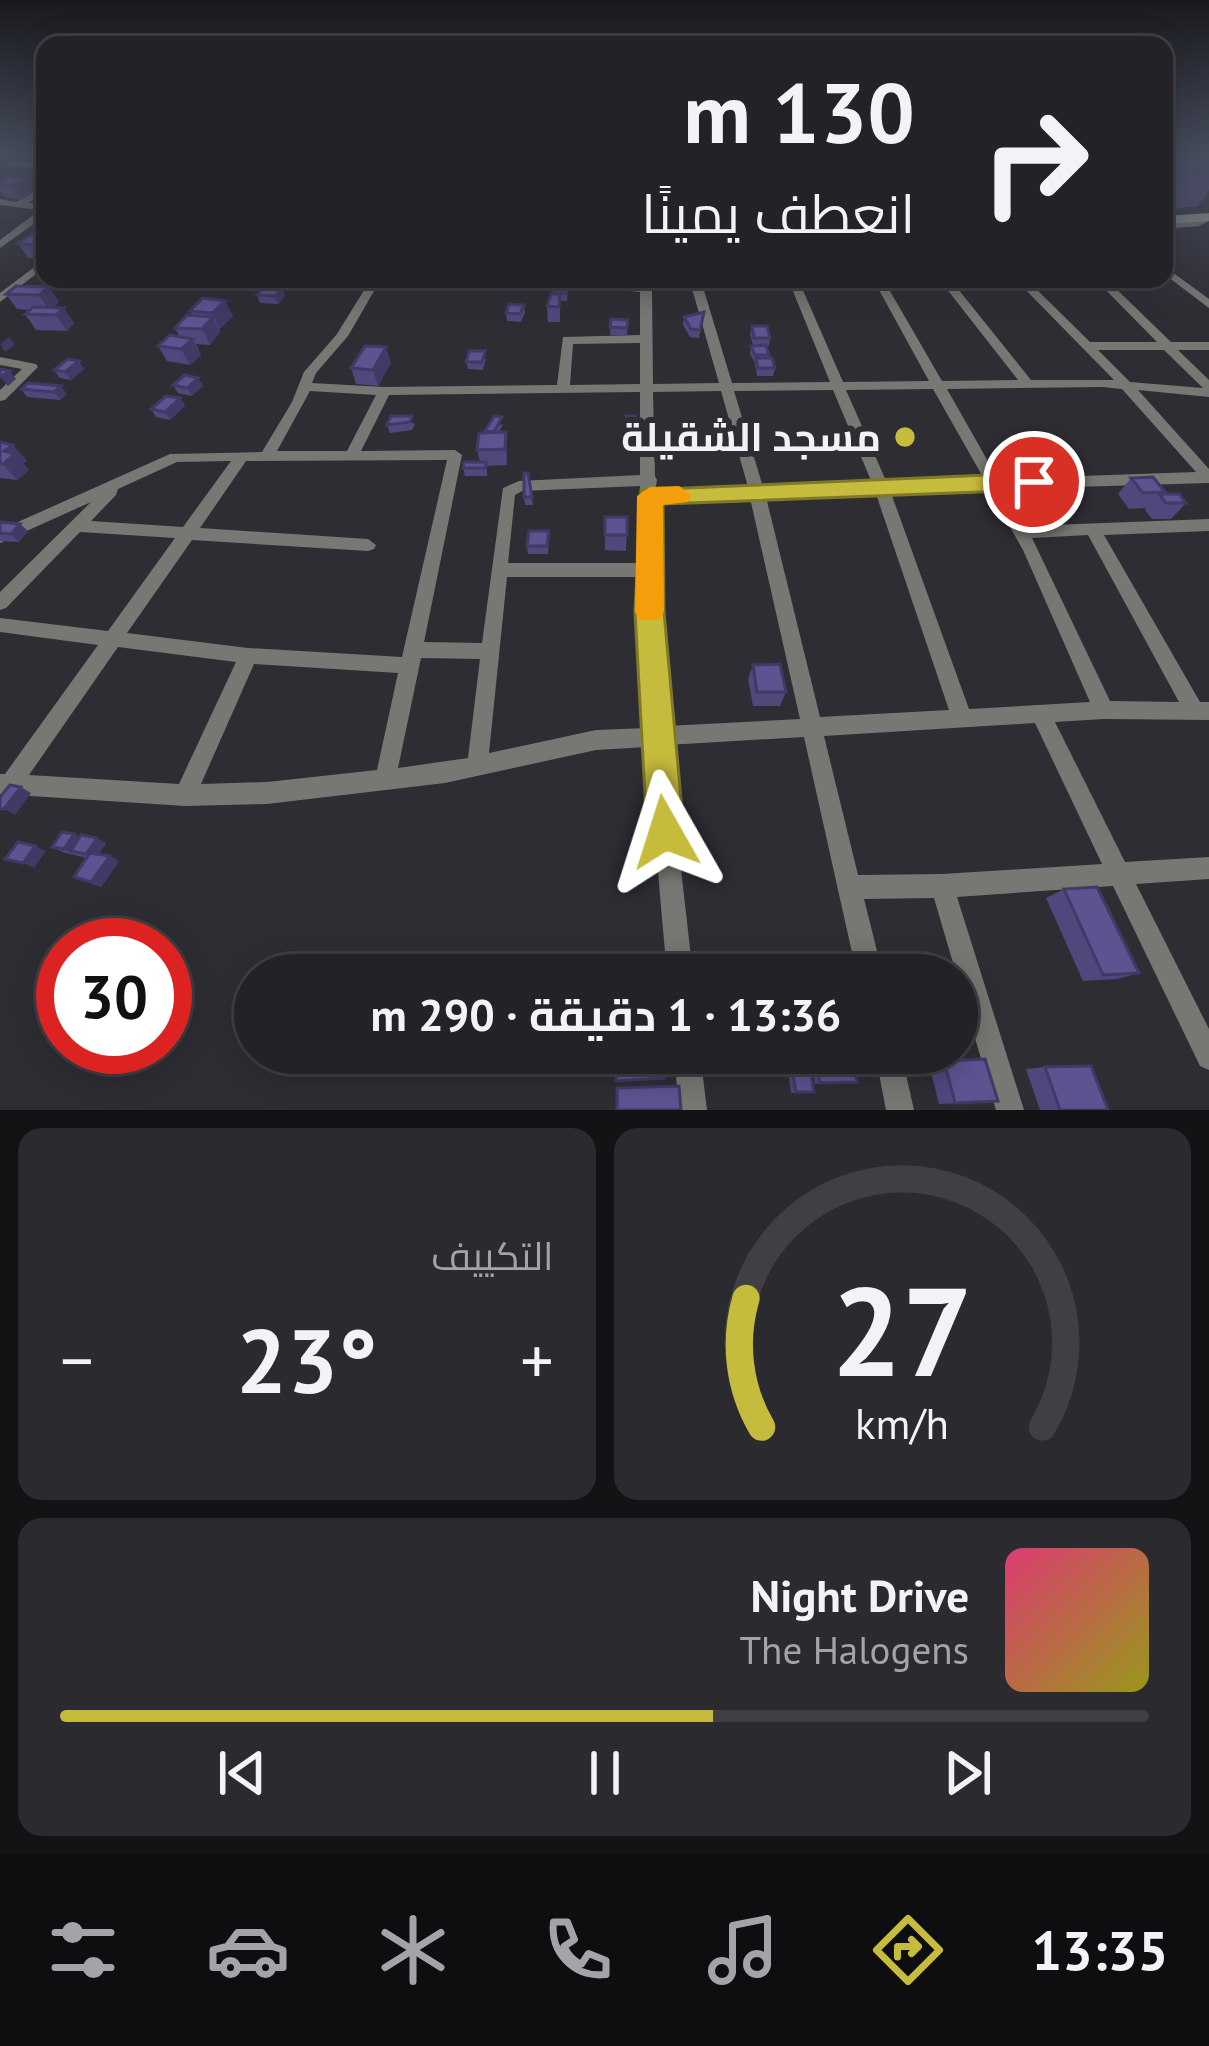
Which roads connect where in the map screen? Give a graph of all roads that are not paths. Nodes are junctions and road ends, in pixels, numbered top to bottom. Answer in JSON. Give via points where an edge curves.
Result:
{"nodes":[{"id":1,"x":36,"y":217,"type":"edge"},
{"id":2,"x":1206,"y":222,"type":"edge"},
{"id":3,"x":1173,"y":223,"type":"edge"},
{"id":4,"x":0,"y":245,"type":"edge"},
{"id":5,"x":36,"y":269,"type":"edge"},
{"id":6,"x":1173,"y":276,"type":"edge"},
{"id":7,"x":370,"y":288,"type":"edge"},
{"id":8,"x":636,"y":288,"type":"edge"},
{"id":9,"x":652,"y":288,"type":"edge"},
{"id":10,"x":706,"y":288,"type":"edge"},
{"id":11,"x":797,"y":288,"type":"edge"},
{"id":12,"x":883,"y":288,"type":"edge"},
{"id":13,"x":951,"y":288,"type":"edge"},
{"id":14,"x":1029,"y":288,"type":"edge"},
{"id":15,"x":1109,"y":288,"type":"edge"},
{"id":16,"x":646,"y":289,"type":"junction"},
{"id":17,"x":0,"y":299,"type":"edge"},
{"id":18,"x":1209,"y":305,"type":"edge"},
{"id":19,"x":646,"y":339,"type":"junction"},
{"id":20,"x":1088,"y":346,"type":"junction"},
{"id":21,"x":1170,"y":346,"type":"junction"},
{"id":22,"x":1209,"y":346,"type":"edge"},
{"id":23,"x":0,"y":361,"type":"edge"},
{"id":24,"x":1028,"y":383,"type":"junction"},
{"id":25,"x":938,"y":384,"type":"junction"},
{"id":26,"x":1125,"y":384,"type":"junction"},
{"id":27,"x":837,"y":385,"type":"junction"},
{"id":28,"x":304,"y":387,"type":"junction"},
{"id":29,"x":727,"y":387,"type":"junction"},
{"id":30,"x":562,"y":389,"type":"junction"},
{"id":31,"x":648,"y":389,"type":"junction"},
{"id":32,"x":1209,"y":390,"type":"edge"},
{"id":33,"x":384,"y":391,"type":"junction"},
{"id":34,"x":0,"y":397,"type":"edge"},
{"id":35,"x":353,"y":453,"type":"junction"},
{"id":36,"x":268,"y":454,"type":"junction"},
{"id":37,"x":243,"y":455,"type":"junction"},
{"id":38,"x":1209,"y":477,"type":"edge"},
{"id":39,"x":120,"y":482,"type":"junction"},
{"id":40,"x":991,"y":483,"type":"junction"},
{"id":41,"x":881,"y":487,"type":"junction"},
{"id":42,"x":650,"y":488,"type":"junction"},
{"id":43,"x":758,"y":493,"type":"junction"},
{"id":44,"x":1209,"y":525,"type":"edge"},
{"id":45,"x":76,"y":526,"type":"junction"},
{"id":46,"x":1094,"y":530,"type":"junction"},
{"id":47,"x":1021,"y":532,"type":"junction"},
{"id":48,"x":187,"y":534,"type":"junction"},
{"id":49,"x":0,"y":537,"type":"edge"},
{"id":50,"x":368,"y":545,"type":"dead end"},
{"id":51,"x":499,"y":570,"type":"junction"},
{"id":52,"x":648,"y":570,"type":"junction"},
{"id":53,"x":0,"y":603,"type":"edge"},
{"id":54,"x":0,"y":626,"type":"edge"},
{"id":55,"x":112,"y":639,"type":"junction"},
{"id":56,"x":489,"y":651,"type":"junction"},
{"id":57,"x":248,"y":656,"type":"junction"},
{"id":58,"x":413,"y":658,"type":"junction"},
{"id":59,"x":1104,"y":710,"type":"junction"},
{"id":60,"x":1202,"y":711,"type":"edge"},
{"id":61,"x":1040,"y":713,"type":"junction"},
{"id":62,"x":962,"y":718,"type":"junction"},
{"id":63,"x":810,"y":728,"type":"junction"},
{"id":64,"x":656,"y":737,"type":"junction"},
{"id":65,"x":478,"y":766,"type":"junction"},
{"id":66,"x":385,"y":780,"type":"junction"},
{"id":67,"x":5,"y":784,"type":"edge"},
{"id":68,"x":185,"y":795,"type":"junction"},
{"id":69,"x":1209,"y":868,"type":"edge"},
{"id":70,"x":1118,"y":873,"type":"junction"},
{"id":71,"x":942,"y":886,"type":"junction"},
{"id":72,"x":851,"y":887,"type":"junction"},
{"id":73,"x":678,"y":954,"type":"edge"},
{"id":74,"x":865,"y":954,"type":"edge"},
{"id":75,"x":1209,"y":1057,"type":"edge"},
{"id":76,"x":689,"y":1074,"type":"edge"},
{"id":77,"x":892,"y":1074,"type":"edge"},
{"id":78,"x":693,"y":1110,"type":"edge"},
{"id":79,"x":900,"y":1110,"type":"edge"},
{"id":80,"x":1010,"y":1110,"type":"edge"}],
"edges":[{"from":1,"to":4,"type":"street"},
{"from":2,"to":3,"type":"street"},
{"from":5,"to":17,"type":"street"},
{"from":6,"to":18,"type":"street"},
{"from":7,"to":28,"type":"street"},
{"from":8,"to":16,"type":"street"},
{"from":9,"to":16,"type":"street"},
{"from":10,"to":29,"type":"street"},
{"from":11,"to":27,"type":"street"},
{"from":12,"to":25,"type":"street"},
{"from":13,"to":24,"type":"street"},
{"from":14,"to":20,"type":"street"},
{"from":15,"to":21,"type":"street"},
{"from":16,"to":19,"type":"street"},
{"from":19,"to":30,"type":"street","via":[[567,340]]},
{"from":19,"to":31,"type":"street"},
{"from":20,"to":21,"type":"street"},
{"from":20,"to":26,"type":"street"},
{"from":21,"to":22,"type":"street"},
{"from":21,"to":32,"type":"street"},
{"from":23,"to":34,"type":"street","via":[[32,367]]},
{"from":24,"to":25,"type":"street"},
{"from":24,"to":26,"type":"street"},
{"from":25,"to":27,"type":"street"},
{"from":25,"to":40,"type":"street"},
{"from":26,"to":32,"type":"street"},
{"from":26,"to":38,"type":"street"},
{"from":27,"to":29,"type":"street"},
{"from":27,"to":41,"type":"street"},
{"from":28,"to":33,"type":"street"},
{"from":28,"to":36,"type":"street"},
{"from":29,"to":31,"type":"street"},
{"from":29,"to":43,"type":"street"},
{"from":30,"to":31,"type":"street"},
{"from":30,"to":33,"type":"street"},
{"from":31,"to":42,"type":"street"},
{"from":33,"to":35,"type":"street"},
{"from":35,"to":36,"type":"street"},
{"from":35,"to":58,"type":"street","via":[[456,459]]},
{"from":36,"to":37,"type":"street"},
{"from":37,"to":39,"type":"street","via":[[175,457]]},
{"from":37,"to":48,"type":"street"},
{"from":38,"to":40,"type":"street"},
{"from":39,"to":45,"type":"street"},
{"from":39,"to":49,"type":"street"},
{"from":40,"to":41,"type":"street"},
{"from":40,"to":47,"type":"street"},
{"from":41,"to":43,"type":"street"},
{"from":41,"to":62,"type":"street"},
{"from":42,"to":43,"type":"street"},
{"from":42,"to":51,"type":"street","via":[[512,488]]},
{"from":42,"to":52,"type":"street"},
{"from":43,"to":63,"type":"street"},
{"from":44,"to":46,"type":"street"},
{"from":45,"to":48,"type":"street"},
{"from":45,"to":53,"type":"street"},
{"from":46,"to":47,"type":"street"},
{"from":46,"to":60,"type":"street"},
{"from":47,"to":59,"type":"street"},
{"from":48,"to":50,"type":"street"},
{"from":48,"to":55,"type":"street"},
{"from":51,"to":52,"type":"street"},
{"from":51,"to":56,"type":"street"},
{"from":52,"to":64,"type":"street"},
{"from":54,"to":55,"type":"street"},
{"from":55,"to":57,"type":"street"},
{"from":55,"to":67,"type":"street"},
{"from":56,"to":58,"type":"street"},
{"from":56,"to":65,"type":"street"},
{"from":57,"to":58,"type":"street"},
{"from":57,"to":68,"type":"street"},
{"from":58,"to":66,"type":"street"},
{"from":59,"to":60,"type":"street"},
{"from":59,"to":61,"type":"street"},
{"from":61,"to":62,"type":"street"},
{"from":61,"to":70,"type":"street"},
{"from":62,"to":63,"type":"street"},
{"from":63,"to":64,"type":"street"},
{"from":63,"to":72,"type":"street"},
{"from":64,"to":65,"type":"street","via":[[596,740]]},
{"from":64,"to":73,"type":"street"},
{"from":65,"to":66,"type":"street"},
{"from":66,"to":68,"type":"street"},
{"from":67,"to":68,"type":"street"},
{"from":69,"to":70,"type":"street"},
{"from":70,"to":71,"type":"street"},
{"from":70,"to":75,"type":"street"},
{"from":71,"to":72,"type":"street"},
{"from":71,"to":80,"type":"street"},
{"from":72,"to":74,"type":"street"},
{"from":76,"to":78,"type":"street"},
{"from":77,"to":79,"type":"street"}]}
